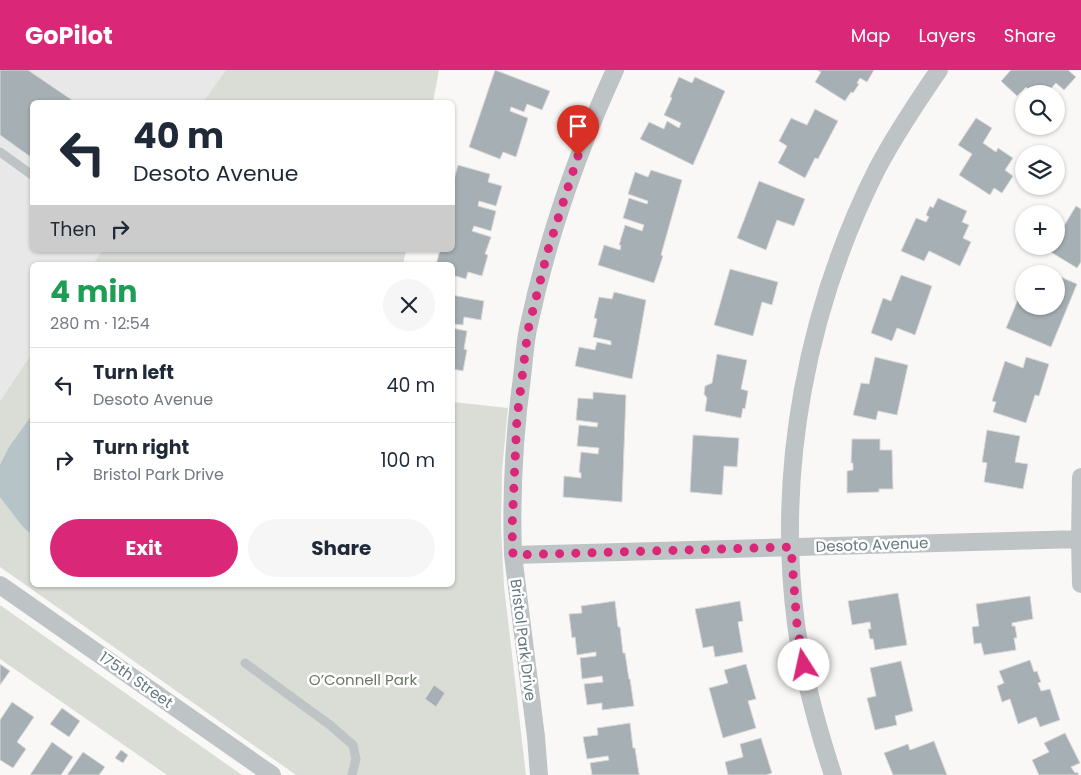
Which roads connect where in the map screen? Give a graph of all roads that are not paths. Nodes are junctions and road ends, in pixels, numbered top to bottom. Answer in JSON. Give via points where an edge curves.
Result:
{"nodes":[{"id":1,"x":615,"y":70,"type":"edge"},
{"id":2,"x":939,"y":70,"type":"edge"},
{"id":3,"x":0,"y":152,"type":"edge"},
{"id":4,"x":30,"y":174,"type":"edge"},
{"id":5,"x":1081,"y":478,"type":"edge"},
{"id":6,"x":1080,"y":540,"type":"edge"},
{"id":7,"x":791,"y":547,"type":"junction"},
{"id":8,"x":513,"y":555,"type":"junction"},
{"id":9,"x":1081,"y":584,"type":"edge"},
{"id":10,"x":0,"y":585,"type":"edge"},
{"id":11,"x":245,"y":663,"type":"dead end"},
{"id":12,"x":272,"y":775,"type":"edge"},
{"id":13,"x":352,"y":775,"type":"edge"},
{"id":14,"x":539,"y":775,"type":"edge"},
{"id":15,"x":833,"y":775,"type":"edge"}],
"edges":[{"from":1,"to":8,"type":"street","name":"Bristol Park Drive","via":[[562,202],[528,330],[517,418]]},
{"from":2,"to":7,"type":"street","via":[[878,168],[825,298],[811,350],[794,454],[790,499]]},
{"from":3,"to":4,"type":"lane"},
{"from":5,"to":6,"type":"street"},
{"from":6,"to":7,"type":"street","name":"Desoto Avenue"},
{"from":6,"to":9,"type":"street"},
{"from":7,"to":8,"type":"street","name":"Desoto Avenue"},
{"from":7,"to":15,"type":"street","via":[[797,625],[810,694]]},
{"from":8,"to":14,"type":"street","name":"Bristol Park Drive"},
{"from":10,"to":12,"type":"street","name":"175th Street"},
{"from":11,"to":13,"type":"lane","via":[[353,745],[356,759]]}]}
